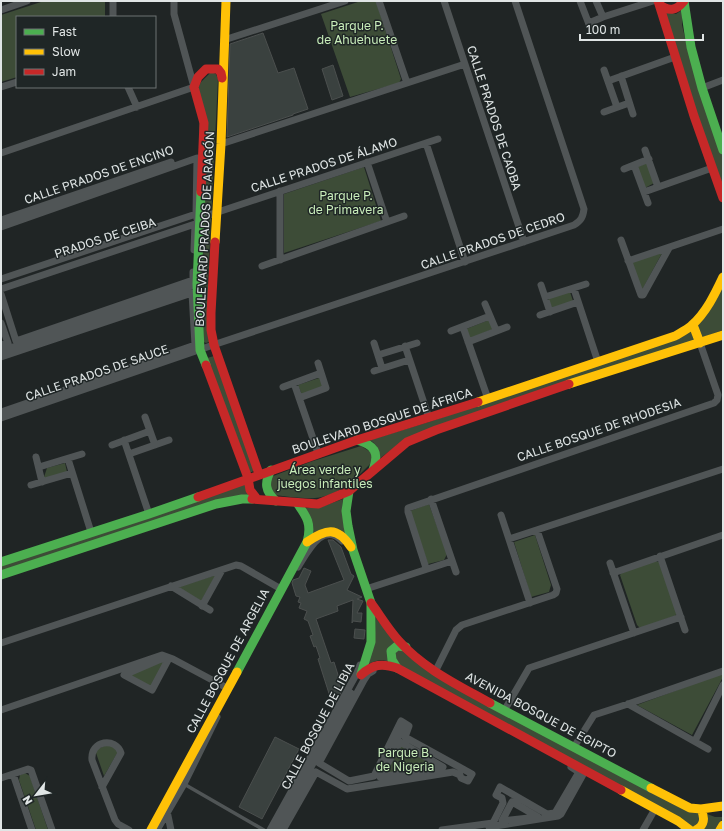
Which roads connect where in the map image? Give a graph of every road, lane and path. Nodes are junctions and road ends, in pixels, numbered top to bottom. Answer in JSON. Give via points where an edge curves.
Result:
{"nodes":[{"id":1,"x":27,"y":1,"type":"edge"},
{"id":2,"x":113,"y":1,"type":"edge"},
{"id":3,"x":174,"y":1,"type":"edge"},
{"id":4,"x":226,"y":1,"type":"edge"},
{"id":5,"x":345,"y":1,"type":"edge"},
{"id":6,"x":380,"y":1,"type":"edge"},
{"id":7,"x":444,"y":1,"type":"edge"},
{"id":8,"x":515,"y":1,"type":"edge"},
{"id":9,"x":580,"y":1,"type":"edge"},
{"id":10,"x":596,"y":1,"type":"edge"},
{"id":11,"x":684,"y":1,"type":"edge"},
{"id":12,"x":657,"y":2,"type":"edge"},
{"id":13,"x":1,"y":10,"type":"edge"},
{"id":14,"x":113,"y":16,"type":"edge"},
{"id":15,"x":603,"y":17,"type":"junction"},
{"id":16,"x":589,"y":23,"type":"junction"},
{"id":17,"x":592,"y":32,"type":"dead end"},
{"id":18,"x":224,"y":40,"type":"junction"},
{"id":19,"x":675,"y":57,"type":"junction"},
{"id":20,"x":465,"y":64,"type":"junction"},
{"id":21,"x":604,"y":70,"type":"dead end"},
{"id":22,"x":621,"y":76,"type":"junction"},
{"id":23,"x":222,"y":80,"type":"junction"},
{"id":24,"x":723,"y":80,"type":"edge"},
{"id":25,"x":608,"y":81,"type":"junction"},
{"id":26,"x":16,"y":82,"type":"edge"},
{"id":27,"x":407,"y":83,"type":"junction"},
{"id":28,"x":1,"y":87,"type":"edge"},
{"id":29,"x":194,"y":87,"type":"junction"},
{"id":30,"x":128,"y":88,"type":"edge"},
{"id":31,"x":702,"y":88,"type":"junction"},
{"id":32,"x":629,"y":103,"type":"junction"},
{"id":33,"x":137,"y":107,"type":"junction"},
{"id":34,"x":617,"y":107,"type":"junction"},
{"id":35,"x":604,"y":112,"type":"dead end"},
{"id":36,"x":633,"y":114,"type":"dead end"},
{"id":37,"x":438,"y":139,"type":"dead end"},
{"id":38,"x":426,"y":143,"type":"junction"},
{"id":39,"x":221,"y":144,"type":"junction"},
{"id":40,"x":723,"y":148,"type":"edge"},
{"id":41,"x":645,"y":150,"type":"dead end"},
{"id":42,"x":204,"y":151,"type":"junction"},
{"id":43,"x":1,"y":153,"type":"edge"},
{"id":44,"x":648,"y":159,"type":"junction"},
{"id":45,"x":367,"y":162,"type":"junction"},
{"id":46,"x":634,"y":165,"type":"junction"},
{"id":47,"x":712,"y":168,"type":"junction"},
{"id":48,"x":624,"y":169,"type":"dead end"},
{"id":49,"x":658,"y":187,"type":"junction"},
{"id":50,"x":280,"y":191,"type":"junction"},
{"id":51,"x":644,"y":192,"type":"junction"},
{"id":52,"x":723,"y":198,"type":"edge"},
{"id":53,"x":648,"y":203,"type":"dead end"},
{"id":54,"x":217,"y":212,"type":"junction"},
{"id":55,"x":404,"y":216,"type":"dead end"},
{"id":56,"x":199,"y":218,"type":"junction"},
{"id":57,"x":1,"y":220,"type":"edge"},
{"id":58,"x":387,"y":222,"type":"junction"},
{"id":59,"x":1,"y":227,"type":"edge"},
{"id":60,"x":723,"y":229,"type":"edge"},
{"id":61,"x":621,"y":240,"type":"dead end"},
{"id":62,"x":524,"y":242,"type":"junction"},
{"id":63,"x":668,"y":248,"type":"junction"},
{"id":64,"x":280,"y":260,"type":"junction"},
{"id":65,"x":628,"y":261,"type":"junction"},
{"id":66,"x":465,"y":262,"type":"junction"},
{"id":67,"x":262,"y":266,"type":"dead end"},
{"id":68,"x":723,"y":276,"type":"edge"},
{"id":69,"x":1,"y":279,"type":"edge"},
{"id":70,"x":1,"y":284,"type":"edge"},
{"id":71,"x":197,"y":284,"type":"junction"},
{"id":72,"x":586,"y":284,"type":"dead end"},
{"id":73,"x":541,"y":285,"type":"dead end"},
{"id":74,"x":1,"y":288,"type":"edge"},
{"id":75,"x":574,"y":289,"type":"junction"},
{"id":76,"x":1,"y":294,"type":"edge"},
{"id":77,"x":545,"y":297,"type":"junction"},
{"id":78,"x":578,"y":302,"type":"junction"},
{"id":79,"x":485,"y":304,"type":"dead end"},
{"id":80,"x":1,"y":308,"type":"edge"},
{"id":81,"x":550,"y":312,"type":"junction"},
{"id":82,"x":540,"y":315,"type":"dead end"},
{"id":83,"x":490,"y":316,"type":"junction"},
{"id":84,"x":1,"y":323,"type":"edge"},
{"id":85,"x":693,"y":324,"type":"junction"},
{"id":86,"x":507,"y":326,"type":"dead end"},
{"id":87,"x":463,"y":327,"type":"junction"},
{"id":88,"x":496,"y":330,"type":"junction"},
{"id":89,"x":450,"y":331,"type":"dead end"},
{"id":90,"x":723,"y":335,"type":"edge"},
{"id":91,"x":468,"y":342,"type":"junction"},
{"id":92,"x":374,"y":343,"type":"dead end"},
{"id":93,"x":416,"y":343,"type":"dead end"},
{"id":94,"x":700,"y":343,"type":"junction"},
{"id":95,"x":1,"y":345,"type":"edge"},
{"id":96,"x":214,"y":345,"type":"junction"},
{"id":97,"x":405,"y":346,"type":"junction"},
{"id":98,"x":14,"y":347,"type":"junction"},
{"id":99,"x":200,"y":350,"type":"junction"},
{"id":100,"x":1,"y":352,"type":"edge"},
{"id":101,"x":378,"y":355,"type":"junction"},
{"id":102,"x":1,"y":357,"type":"edge"},
{"id":103,"x":409,"y":360,"type":"junction"},
{"id":104,"x":598,"y":362,"type":"junction"},
{"id":105,"x":318,"y":363,"type":"dead end"},
{"id":106,"x":382,"y":368,"type":"junction"},
{"id":107,"x":374,"y":371,"type":"dead end"},
{"id":108,"x":321,"y":373,"type":"junction"},
{"id":109,"x":294,"y":383,"type":"junction"},
{"id":110,"x":283,"y":387,"type":"dead end"},
{"id":111,"x":299,"y":398,"type":"junction"},
{"id":112,"x":488,"y":399,"type":"junction"},
{"id":113,"x":1,"y":412,"type":"edge"},
{"id":114,"x":145,"y":417,"type":"dead end"},
{"id":115,"x":1,"y":418,"type":"edge"},
{"id":116,"x":429,"y":418,"type":"junction"},
{"id":117,"x":150,"y":431,"type":"junction"},
{"id":118,"x":124,"y":440,"type":"junction"},
{"id":119,"x":169,"y":440,"type":"dead end"},
{"id":120,"x":357,"y":440,"type":"junction"},
{"id":121,"x":112,"y":445,"type":"dead end"},
{"id":122,"x":155,"y":445,"type":"junction"},
{"id":123,"x":318,"y":453,"type":"junction"},
{"id":124,"x":82,"y":454,"type":"dead end"},
{"id":125,"x":129,"y":454,"type":"junction"},
{"id":126,"x":36,"y":457,"type":"dead end"},
{"id":127,"x":68,"y":459,"type":"junction"},
{"id":128,"x":39,"y":467,"type":"junction"},
{"id":129,"x":723,"y":469,"type":"edge"},
{"id":130,"x":271,"y":470,"type":"junction"},
{"id":131,"x":373,"y":470,"type":"junction"},
{"id":132,"x":72,"y":473,"type":"junction"},
{"id":133,"x":259,"y":474,"type":"junction"},
{"id":134,"x":248,"y":478,"type":"junction"},
{"id":135,"x":42,"y":482,"type":"junction"},
{"id":136,"x":31,"y":485,"type":"dead end"},
{"id":137,"x":349,"y":490,"type":"junction"},
{"id":138,"x":258,"y":499,"type":"junction"},
{"id":139,"x":430,"y":499,"type":"junction"},
{"id":140,"x":276,"y":501,"type":"junction"},
{"id":141,"x":297,"y":503,"type":"junction"},
{"id":142,"x":149,"y":514,"type":"junction"},
{"id":143,"x":501,"y":515,"type":"dead end"},
{"id":144,"x":537,"y":530,"type":"junction"},
{"id":145,"x":91,"y":532,"type":"junction"},
{"id":146,"x":723,"y":535,"type":"edge"},
{"id":147,"x":508,"y":539,"type":"junction"},
{"id":148,"x":306,"y":542,"type":"junction"},
{"id":149,"x":353,"y":550,"type":"junction"},
{"id":150,"x":660,"y":556,"type":"junction"},
{"id":151,"x":452,"y":561,"type":"junction"},
{"id":152,"x":1,"y":562,"type":"edge"},
{"id":153,"x":610,"y":563,"type":"dead end"},
{"id":154,"x":426,"y":568,"type":"junction"},
{"id":155,"x":222,"y":570,"type":"junction"},
{"id":156,"x":456,"y":572,"type":"dead end"},
{"id":157,"x":613,"y":573,"type":"junction"},
{"id":158,"x":1,"y":575,"type":"edge"},
{"id":159,"x":171,"y":586,"type":"junction"},
{"id":160,"x":281,"y":589,"type":"junction"},
{"id":161,"x":366,"y":589,"type":"junction"},
{"id":162,"x":371,"y":603,"type":"junction"},
{"id":163,"x":530,"y":603,"type":"junction"},
{"id":164,"x":202,"y":606,"type":"junction"},
{"id":165,"x":210,"y":610,"type":"dead end"},
{"id":166,"x":681,"y":617,"type":"junction"},
{"id":167,"x":685,"y":630,"type":"dead end"},
{"id":168,"x":634,"y":632,"type":"junction"},
{"id":169,"x":1,"y":644,"type":"edge"},
{"id":170,"x":406,"y":647,"type":"junction"},
{"id":171,"x":171,"y":660,"type":"junction"},
{"id":172,"x":397,"y":668,"type":"junction"},
{"id":173,"x":723,"y":671,"type":"edge"},
{"id":174,"x":113,"y":672,"type":"junction"},
{"id":175,"x":435,"y":672,"type":"junction"},
{"id":176,"x":361,"y":675,"type":"junction"},
{"id":177,"x":723,"y":685,"type":"edge"},
{"id":178,"x":227,"y":688,"type":"junction"},
{"id":179,"x":628,"y":704,"type":"junction"},
{"id":180,"x":1,"y":710,"type":"edge"},
{"id":181,"x":504,"y":711,"type":"junction"},
{"id":182,"x":404,"y":726,"type":"dead end"},
{"id":183,"x":399,"y":740,"type":"junction"},
{"id":184,"x":695,"y":741,"type":"junction"},
{"id":185,"x":574,"y":747,"type":"junction"},
{"id":186,"x":708,"y":749,"type":"dead end"},
{"id":187,"x":312,"y":765,"type":"junction"},
{"id":188,"x":454,"y":768,"type":"junction"},
{"id":189,"x":586,"y":771,"type":"junction"},
{"id":190,"x":13,"y":774,"type":"junction"},
{"id":191,"x":466,"y":774,"type":"dead end"},
{"id":192,"x":1,"y":778,"type":"edge"},
{"id":193,"x":375,"y":781,"type":"junction"},
{"id":194,"x":181,"y":782,"type":"junction"},
{"id":195,"x":102,"y":787,"type":"junction"},
{"id":196,"x":501,"y":793,"type":"dead end"},
{"id":197,"x":510,"y":798,"type":"junction"},
{"id":198,"x":723,"y":806,"type":"edge"},
{"id":199,"x":166,"y":808,"type":"junction"},
{"id":200,"x":655,"y":809,"type":"junction"},
{"id":201,"x":701,"y":809,"type":"junction"},
{"id":202,"x":546,"y":818,"type":"junction"},
{"id":203,"x":723,"y":825,"type":"edge"},
{"id":204,"x":496,"y":826,"type":"junction"},
{"id":205,"x":32,"y":830,"type":"edge"},
{"id":206,"x":52,"y":830,"type":"edge"},
{"id":207,"x":130,"y":830,"type":"edge"},
{"id":208,"x":151,"y":830,"type":"edge"},
{"id":209,"x":157,"y":830,"type":"edge"},
{"id":210,"x":171,"y":830,"type":"edge"},
{"id":211,"x":264,"y":830,"type":"edge"},
{"id":212,"x":270,"y":830,"type":"edge"},
{"id":213,"x":277,"y":830,"type":"edge"},
{"id":214,"x":283,"y":830,"type":"edge"},
{"id":215,"x":442,"y":830,"type":"edge"},
{"id":216,"x":469,"y":830,"type":"edge"},
{"id":217,"x":643,"y":830,"type":"edge"},
{"id":218,"x":690,"y":830,"type":"edge"},
{"id":219,"x":696,"y":830,"type":"edge"},
{"id":220,"x":720,"y":830,"type":"edge"}],
"edges":[{"from":1,"to":13,"type":"street"},
{"from":2,"to":14,"type":"street"},
{"from":3,"to":29,"type":"street","via":[[174,14]]},
{"from":4,"to":18,"type":"street","name":"BOULEVARD PRADOS DE ARAGÓN"},
{"from":5,"to":18,"type":"street"},
{"from":6,"to":27,"type":"street"},
{"from":7,"to":20,"type":"street","name":"CALLE PRADOS DE CAOBA"},
{"from":8,"to":62,"type":"street","name":"CALLE PRADOS DE CEDRO","via":[[584,210],[580,221],[574,225]]},
{"from":9,"to":16,"type":"street"},
{"from":10,"to":15,"type":"street"},
{"from":11,"to":12,"type":"street","via":[[675,10],[664,8]]},
{"from":11,"to":31,"type":"street","via":[[691,47]]},
{"from":12,"to":15,"type":"street"},
{"from":12,"to":19,"type":"street"},
{"from":15,"to":16,"type":"street"},
{"from":16,"to":17,"type":"street"},
{"from":18,"to":23,"type":"street","name":"BOULEVARD PRADOS DE ARAGÓN"},
{"from":19,"to":22,"type":"street"},
{"from":19,"to":47,"type":"street"},
{"from":20,"to":27,"type":"street"},
{"from":20,"to":62,"type":"street","name":"CALLE PRADOS DE CAOBA"},
{"from":21,"to":25,"type":"street"},
{"from":22,"to":25,"type":"street"},
{"from":22,"to":32,"type":"street"},
{"from":23,"to":29,"type":"street","via":[[218,69],[211,68],[203,71]]},
{"from":23,"to":39,"type":"street","name":"BOULEVARD PRADOS DE ARAGÓN"},
{"from":24,"to":31,"type":"street"},
{"from":25,"to":34,"type":"street"},
{"from":26,"to":28,"type":"street"},
{"from":27,"to":39,"type":"street"},
{"from":29,"to":33,"type":"street"},
{"from":29,"to":42,"type":"street","name":"BOULEVARD PRADOS DE ARAGÓN","via":[[204,123]]},
{"from":30,"to":33,"type":"street"},
{"from":31,"to":40,"type":"street"},
{"from":32,"to":34,"type":"street"},
{"from":32,"to":36,"type":"street"},
{"from":33,"to":43,"type":"street"},
{"from":34,"to":35,"type":"street"},
{"from":37,"to":38,"type":"street","name":"CALLE PRADOS DE ÁLAMO"},
{"from":38,"to":45,"type":"street","name":"CALLE PRADOS DE ÁLAMO"},
{"from":38,"to":66,"type":"street"},
{"from":39,"to":54,"type":"street","name":"BOULEVARD PRADOS DE ARAGÓN"},
{"from":41,"to":44,"type":"street"},
{"from":42,"to":56,"type":"street","name":"BOULEVARD PRADOS DE ARAGÓN"},
{"from":42,"to":57,"type":"street","name":"CALLE PRADOS DE ENCINO"},
{"from":44,"to":46,"type":"street"},
{"from":44,"to":49,"type":"street"},
{"from":45,"to":50,"type":"street","name":"CALLE PRADOS DE ÁLAMO"},
{"from":45,"to":58,"type":"street"},
{"from":46,"to":48,"type":"street"},
{"from":46,"to":51,"type":"street"},
{"from":47,"to":49,"type":"street"},
{"from":47,"to":52,"type":"street"},
{"from":49,"to":51,"type":"street"},
{"from":50,"to":54,"type":"street","name":"CALLE PRADOS DE ÁLAMO"},
{"from":50,"to":64,"type":"street"},
{"from":51,"to":53,"type":"street"},
{"from":54,"to":56,"type":"street","name":"PRADOS DE CEIBA"},
{"from":54,"to":96,"type":"street","name":"BOULEVARD PRADOS DE ARAGÓN","via":[[211,313]]},
{"from":55,"to":58,"type":"street"},
{"from":56,"to":70,"type":"street","name":"PRADOS DE CEIBA"},
{"from":56,"to":71,"type":"street","name":"BOULEVARD PRADOS DE ARAGÓN"},
{"from":58,"to":64,"type":"street"},
{"from":59,"to":69,"type":"street","via":[[197,158],[196,214]]},
{"from":60,"to":63,"type":"street"},
{"from":61,"to":65,"type":"street"},
{"from":62,"to":66,"type":"street","name":"CALLE PRADOS DE CEDRO"},
{"from":63,"to":65,"type":"street"},
{"from":63,"to":65,"type":"street","via":[[642,295]]},
{"from":64,"to":67,"type":"street"},
{"from":66,"to":96,"type":"street","name":"CALLE PRADOS DE CEDRO"},
{"from":68,"to":85,"type":"street","name":"BOULEVARD BOSQUE DE ÁFRICA"},
{"from":71,"to":98,"type":"street"},
{"from":71,"to":99,"type":"street","name":"BOULEVARD PRADOS DE ARAGÓN"},
{"from":72,"to":75,"type":"street"},
{"from":73,"to":77,"type":"street"},
{"from":74,"to":76,"type":"street","via":[[195,224],[193,280],[16,341]]},
{"from":75,"to":77,"type":"street"},
{"from":75,"to":78,"type":"street"},
{"from":77,"to":81,"type":"street"},
{"from":78,"to":81,"type":"street"},
{"from":78,"to":104,"type":"street"},
{"from":79,"to":83,"type":"street"},
{"from":80,"to":98,"type":"street"},
{"from":81,"to":82,"type":"street"},
{"from":83,"to":87,"type":"street"},
{"from":83,"to":88,"type":"street"},
{"from":84,"to":95,"type":"street","via":[[8,343]]},
{"from":85,"to":94,"type":"street"},
{"from":85,"to":104,"type":"street","name":"BOULEVARD BOSQUE DE ÁFRICA","via":[[675,336]]},
{"from":86,"to":88,"type":"street"},
{"from":87,"to":89,"type":"street"},
{"from":87,"to":91,"type":"street"},
{"from":88,"to":91,"type":"street"},
{"from":90,"to":94,"type":"street","name":"BOULEVARD BOSQUE DE ÁFRICA"},
{"from":91,"to":112,"type":"street"},
{"from":92,"to":101,"type":"street"},
{"from":93,"to":97,"type":"street"},
{"from":94,"to":131,"type":"street","name":"BOULEVARD BOSQUE DE ÁFRICA","via":[[601,373],[436,430],[406,442]]},
{"from":94,"to":139,"type":"street","name":"CALLE BOSQUE DE RHODESIA","via":[[718,395],[714,403]]},
{"from":96,"to":99,"type":"street","name":"CALLE PRADOS DE CEDRO"},
{"from":96,"to":133,"type":"street","name":"BOULEVARD PRADOS DE ARAGÓN"},
{"from":97,"to":101,"type":"street"},
{"from":97,"to":103,"type":"street"},
{"from":98,"to":100,"type":"street"},
{"from":99,"to":115,"type":"street","name":"CALLE PRADOS DE SAUCE"},
{"from":99,"to":134,"type":"street","name":"BOULEVARD PRADOS DE ARAGÓN"},
{"from":101,"to":106,"type":"street"},
{"from":102,"to":113,"type":"street","via":[[192,293],[195,345]]},
{"from":103,"to":106,"type":"street"},
{"from":103,"to":116,"type":"street"},
{"from":104,"to":112,"type":"street","name":"BOULEVARD BOSQUE DE ÁFRICA"},
{"from":105,"to":108,"type":"street"},
{"from":106,"to":107,"type":"street"},
{"from":108,"to":109,"type":"street"},
{"from":108,"to":111,"type":"street","via":[[326,388]]},
{"from":109,"to":110,"type":"street"},
{"from":109,"to":111,"type":"street"},
{"from":111,"to":123,"type":"street"},
{"from":112,"to":116,"type":"street","name":"BOULEVARD BOSQUE DE ÁFRICA"},
{"from":114,"to":117,"type":"street"},
{"from":116,"to":120,"type":"street","name":"BOULEVARD BOSQUE DE ÁFRICA"},
{"from":117,"to":118,"type":"street"},
{"from":117,"to":122,"type":"street"},
{"from":118,"to":121,"type":"street"},
{"from":118,"to":125,"type":"street"},
{"from":119,"to":122,"type":"street"},
{"from":120,"to":123,"type":"street","name":"BOULEVARD BOSQUE DE ÁFRICA"},
{"from":120,"to":131,"type":"street","via":[[366,442],[375,450],[377,460]]},
{"from":122,"to":125,"type":"street"},
{"from":123,"to":130,"type":"street","name":"BOULEVARD BOSQUE DE ÁFRICA"},
{"from":124,"to":127,"type":"street"},
{"from":125,"to":142,"type":"street"},
{"from":126,"to":128,"type":"street"},
{"from":127,"to":128,"type":"street"},
{"from":127,"to":132,"type":"street"},
{"from":128,"to":135,"type":"street"},
{"from":129,"to":144,"type":"street"},
{"from":130,"to":133,"type":"street","name":"BOULEVARD BOSQUE DE ÁFRICA"},
{"from":130,"to":140,"type":"street","via":[[265,485],[268,494]]},
{"from":131,"to":137,"type":"street","name":"BOULEVARD BOSQUE DE ÁFRICA"},
{"from":132,"to":135,"type":"street"},
{"from":132,"to":145,"type":"street"},
{"from":133,"to":134,"type":"street","name":"BOULEVARD BOSQUE DE ÁFRICA"},
{"from":134,"to":138,"type":"street","name":"BOULEVARD PRADOS DE ARAGÓN","via":[[249,490]]},
{"from":134,"to":142,"type":"street","name":"BOULEVARD BOSQUE DE ÁFRICA"},
{"from":135,"to":136,"type":"street"},
{"from":137,"to":141,"type":"street","name":"BOULEVARD BOSQUE DE ÁFRICA","via":[[318,504]]},
{"from":137,"to":149,"type":"street","name":"CALLE BOSQUE DE LIBIA","via":[[346,510]]},
{"from":138,"to":140,"type":"street","name":"BOULEVARD BOSQUE DE ÁFRICA"},
{"from":138,"to":158,"type":"street","name":"BOULEVARD BOSQUE DE ÁFRICA","via":[[216,504]]},
{"from":139,"to":151,"type":"street"},
{"from":139,"to":154,"type":"street","name":"CALLE BOSQUE DE RHODESIA","via":[[407,510]]},
{"from":140,"to":141,"type":"street","name":"BOULEVARD BOSQUE DE ÁFRICA"},
{"from":141,"to":148,"type":"street","name":"CALLE BOSQUE DE ARGELIA","via":[[310,525]]},
{"from":142,"to":145,"type":"street","name":"BOULEVARD BOSQUE DE ÁFRICA"},
{"from":143,"to":147,"type":"street"},
{"from":144,"to":147,"type":"street"},
{"from":144,"to":163,"type":"street","via":[[557,591],[554,595]]},
{"from":145,"to":152,"type":"street","name":"BOULEVARD BOSQUE DE ÁFRICA"},
{"from":146,"to":150,"type":"street"},
{"from":147,"to":163,"type":"street"},
{"from":148,"to":149,"type":"street","via":[[323,531],[331,531],[339,533]]},
{"from":148,"to":160,"type":"street","name":"CALLE BOSQUE DE ARGELIA"},
{"from":149,"to":161,"type":"street","name":"CALLE BOSQUE DE LIBIA"},
{"from":150,"to":157,"type":"street"},
{"from":150,"to":166,"type":"street"},
{"from":151,"to":154,"type":"street"},
{"from":151,"to":156,"type":"street"},
{"from":153,"to":157,"type":"street"},
{"from":154,"to":161,"type":"street"},
{"from":155,"to":159,"type":"street"},
{"from":155,"to":160,"type":"street","via":[[240,565]]},
{"from":155,"to":164,"type":"street"},
{"from":157,"to":168,"type":"street"},
{"from":159,"to":164,"type":"street"},
{"from":159,"to":169,"type":"street"},
{"from":160,"to":178,"type":"street","name":"CALLE BOSQUE DE ARGELIA"},
{"from":161,"to":162,"type":"street","name":"CALLE BOSQUE DE LIBIA"},
{"from":162,"to":170,"type":"street","name":"AVENIDA BOSQUE DE EGIPTO"},
{"from":162,"to":176,"type":"street","name":"CALLE BOSQUE DE LIBIA","via":[[371,642]]},
{"from":163,"to":175,"type":"street","via":[[462,625],[456,630]]},
{"from":164,"to":165,"type":"street"},
{"from":166,"to":167,"type":"street"},
{"from":166,"to":168,"type":"street"},
{"from":168,"to":181,"type":"street","via":[[529,668]]},
{"from":170,"to":172,"type":"street","via":[[397,646],[391,651],[392,660]]},
{"from":170,"to":175,"type":"street","name":"AVENIDA BOSQUE DE EGIPTO"},
{"from":171,"to":171,"type":"street","via":[[161,659],[124,675],[152,690]]},
{"from":171,"to":174,"type":"street","via":[[161,655]]},
{"from":171,"to":174,"type":"street","via":[[154,694]]},
{"from":171,"to":178,"type":"street"},
{"from":172,"to":176,"type":"street","via":[[375,665]]},
{"from":172,"to":189,"type":"street"},
{"from":173,"to":179,"type":"street"},
{"from":174,"to":180,"type":"street"},
{"from":175,"to":181,"type":"street","name":"AVENIDA BOSQUE DE EGIPTO"},
{"from":176,"to":187,"type":"street","name":"CALLE BOSQUE DE LIBIA"},
{"from":177,"to":184,"type":"street"},
{"from":178,"to":194,"type":"street","name":"CALLE BOSQUE DE ARGELIA"},
{"from":179,"to":184,"type":"street"},
{"from":179,"to":185,"type":"street","via":[[593,716]]},
{"from":181,"to":185,"type":"street","name":"AVENIDA BOSQUE DE EGIPTO"},
{"from":182,"to":183,"type":"street"},
{"from":183,"to":183,"type":"street","via":[[418,753],[442,767],[380,777]]},
{"from":183,"to":188,"type":"street"},
{"from":183,"to":193,"type":"street"},
{"from":184,"to":186,"type":"street"},
{"from":185,"to":201,"type":"street","name":"AVENIDA BOSQUE DE EGIPTO","via":[[690,808]]},
{"from":187,"to":193,"type":"street","via":[[347,784]]},
{"from":187,"to":213,"type":"street","name":"CALLE BOSQUE DE LIBIA"},
{"from":188,"to":191,"type":"street"},
{"from":188,"to":193,"type":"street"},
{"from":189,"to":200,"type":"street"},
{"from":189,"to":202,"type":"street","via":[[560,815]]},
{"from":190,"to":192,"type":"street"},
{"from":190,"to":205,"type":"street"},
{"from":190,"to":206,"type":"street","via":[[28,769],[32,771]]},
{"from":194,"to":199,"type":"street","name":"CALLE BOSQUE DE ARGELIA"},
{"from":194,"to":211,"type":"lane"},
{"from":194,"to":212,"type":"street","via":[[253,645],[313,543],[330,534],[339,538],[350,553],[367,602],[368,628],[365,652],[357,673]]},
{"from":195,"to":195,"type":"street","via":[[91,754],[95,746],[105,743],[116,746],[121,753]]},
{"from":195,"to":207,"type":"street","via":[[115,820]]},
{"from":196,"to":197,"type":"street"},
{"from":197,"to":202,"type":"street"},
{"from":197,"to":204,"type":"street"},
{"from":198,"to":201,"type":"street","name":"AVENIDA BOSQUE DE EGIPTO"},
{"from":199,"to":208,"type":"street","name":"CALLE BOSQUE DE ARGELIA"},
{"from":199,"to":209,"type":"street"},
{"from":199,"to":210,"type":"street"},
{"from":200,"to":217,"type":"street"},
{"from":200,"to":218,"type":"street"},
{"from":201,"to":219,"type":"street","via":[[705,816],[704,823]]},
{"from":202,"to":204,"type":"street"},
{"from":203,"to":220,"type":"street"},
{"from":204,"to":216,"type":"street"},
{"from":214,"to":215,"type":"street","via":[[316,772],[347,789],[453,772],[468,781],[472,774],[405,737],[410,726],[400,721],[374,776],[349,781],[319,763],[364,680],[374,669],[382,667],[390,668],[579,772],[555,813],[547,814],[500,788],[496,795],[502,798],[503,803],[493,823]]}]}
